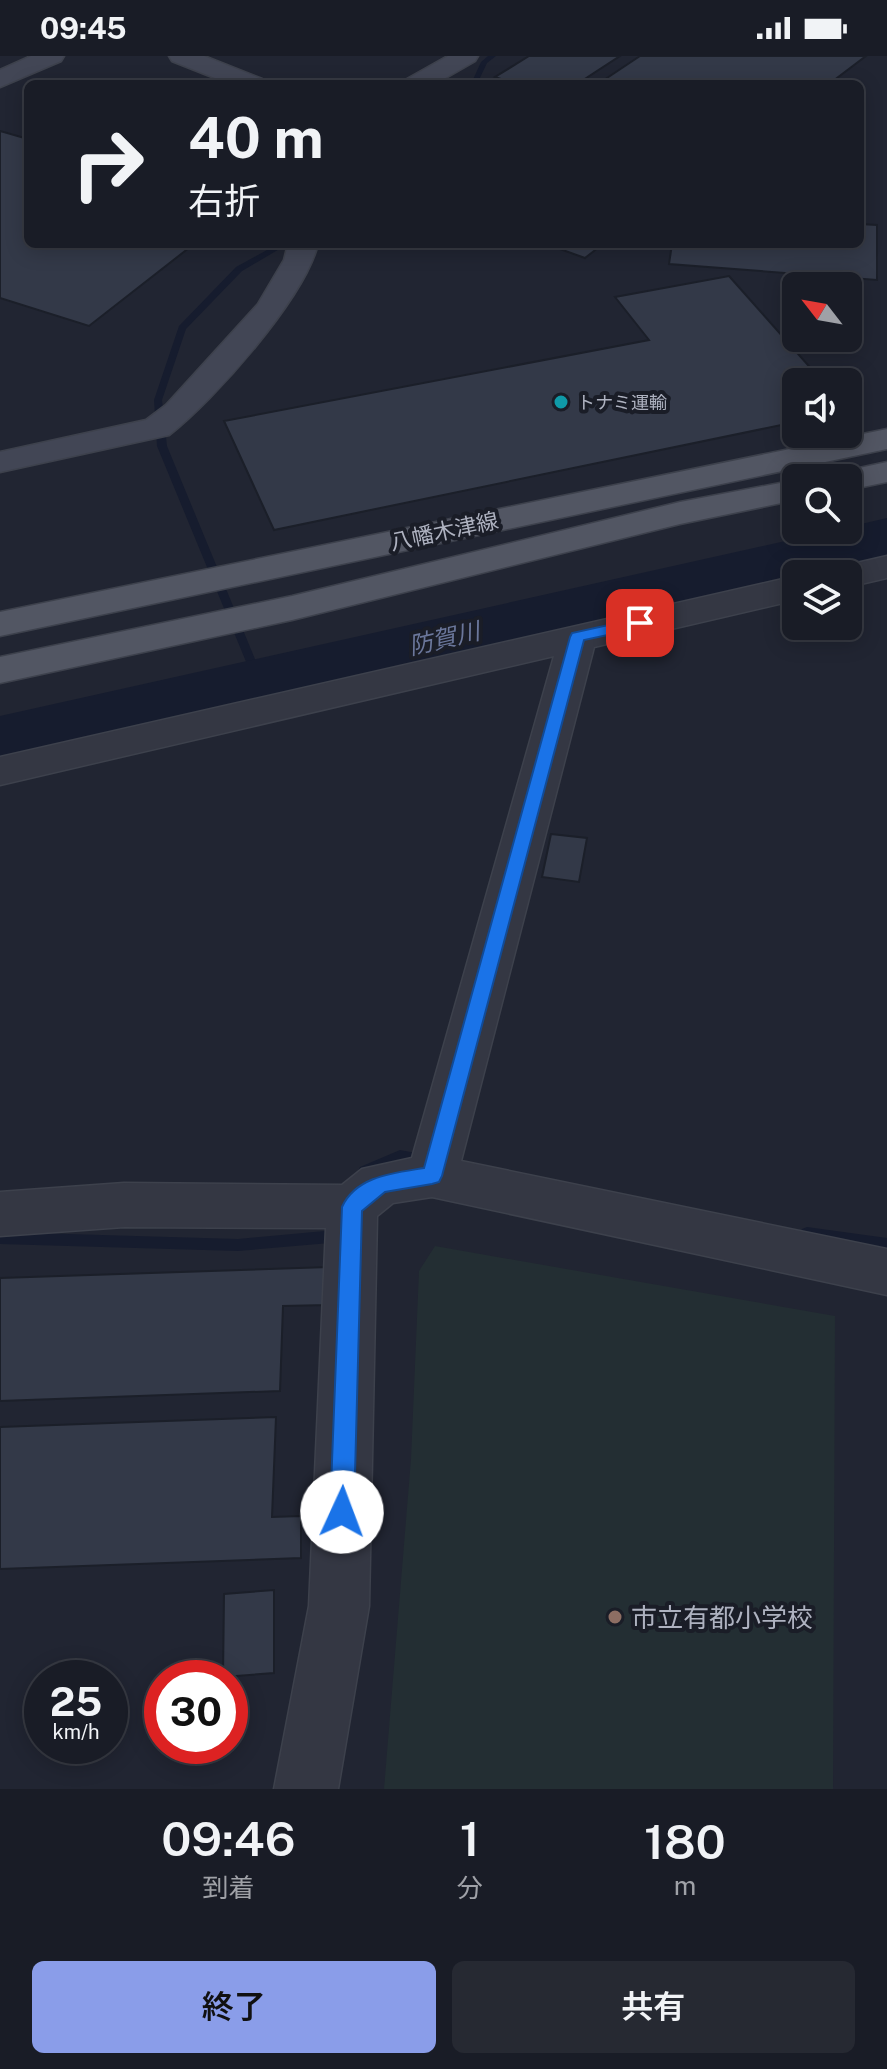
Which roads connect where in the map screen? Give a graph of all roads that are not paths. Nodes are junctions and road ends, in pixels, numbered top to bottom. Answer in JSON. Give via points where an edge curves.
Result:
{"nodes":[{"id":1,"x":52,"y":56,"type":"edge"},
{"id":2,"x":181,"y":56,"type":"edge"},
{"id":3,"x":466,"y":56,"type":"edge"},
{"id":4,"x":0,"y":79,"type":"edge"},
{"id":5,"x":243,"y":80,"type":"edge"},
{"id":6,"x":423,"y":80,"type":"edge"},
{"id":7,"x":302,"y":248,"type":"edge"},
{"id":8,"x":887,"y":439,"type":"edge"},
{"id":9,"x":0,"y":462,"type":"edge"},
{"id":10,"x":887,"y":472,"type":"edge"},
{"id":11,"x":862,"y":477,"type":"edge"},
{"id":12,"x":782,"y":493,"type":"edge"},
{"id":13,"x":887,"y":567,"type":"edge"},
{"id":14,"x":862,"y":573,"type":"edge"},
{"id":15,"x":782,"y":591,"type":"edge"},
{"id":16,"x":0,"y":624,"type":"edge"},
{"id":17,"x":578,"y":637,"type":"junction"},
{"id":18,"x":0,"y":670,"type":"edge"},
{"id":19,"x":0,"y":771,"type":"edge"},
{"id":20,"x":432,"y":1176,"type":"junction"},
{"id":21,"x":352,"y":1207,"type":"junction"},
{"id":22,"x":0,"y":1214,"type":"edge"},
{"id":23,"x":887,"y":1272,"type":"edge"},
{"id":24,"x":306,"y":1789,"type":"edge"}],
"edges":[{"from":1,"to":4,"type":"street"},
{"from":2,"to":5,"type":"street"},
{"from":3,"to":6,"type":"street"},
{"from":7,"to":9,"type":"street","via":[[271,308],[178,412],[157,428]]},
{"from":8,"to":16,"type":"main road","name":"八幡木津線"},
{"from":10,"to":11,"type":"main road"},
{"from":12,"to":18,"type":"main road","name":"八幡木津線","via":[[292,608]]},
{"from":13,"to":14,"type":"street"},
{"from":15,"to":17,"type":"street"},
{"from":17,"to":19,"type":"street"},
{"from":17,"to":20,"type":"street"},
{"from":20,"to":21,"type":"street","via":[[380,1184]]},
{"from":20,"to":23,"type":"street"},
{"from":21,"to":22,"type":"street","via":[[124,1205]]},
{"from":21,"to":24,"type":"street","via":[[339,1606]]}]}
